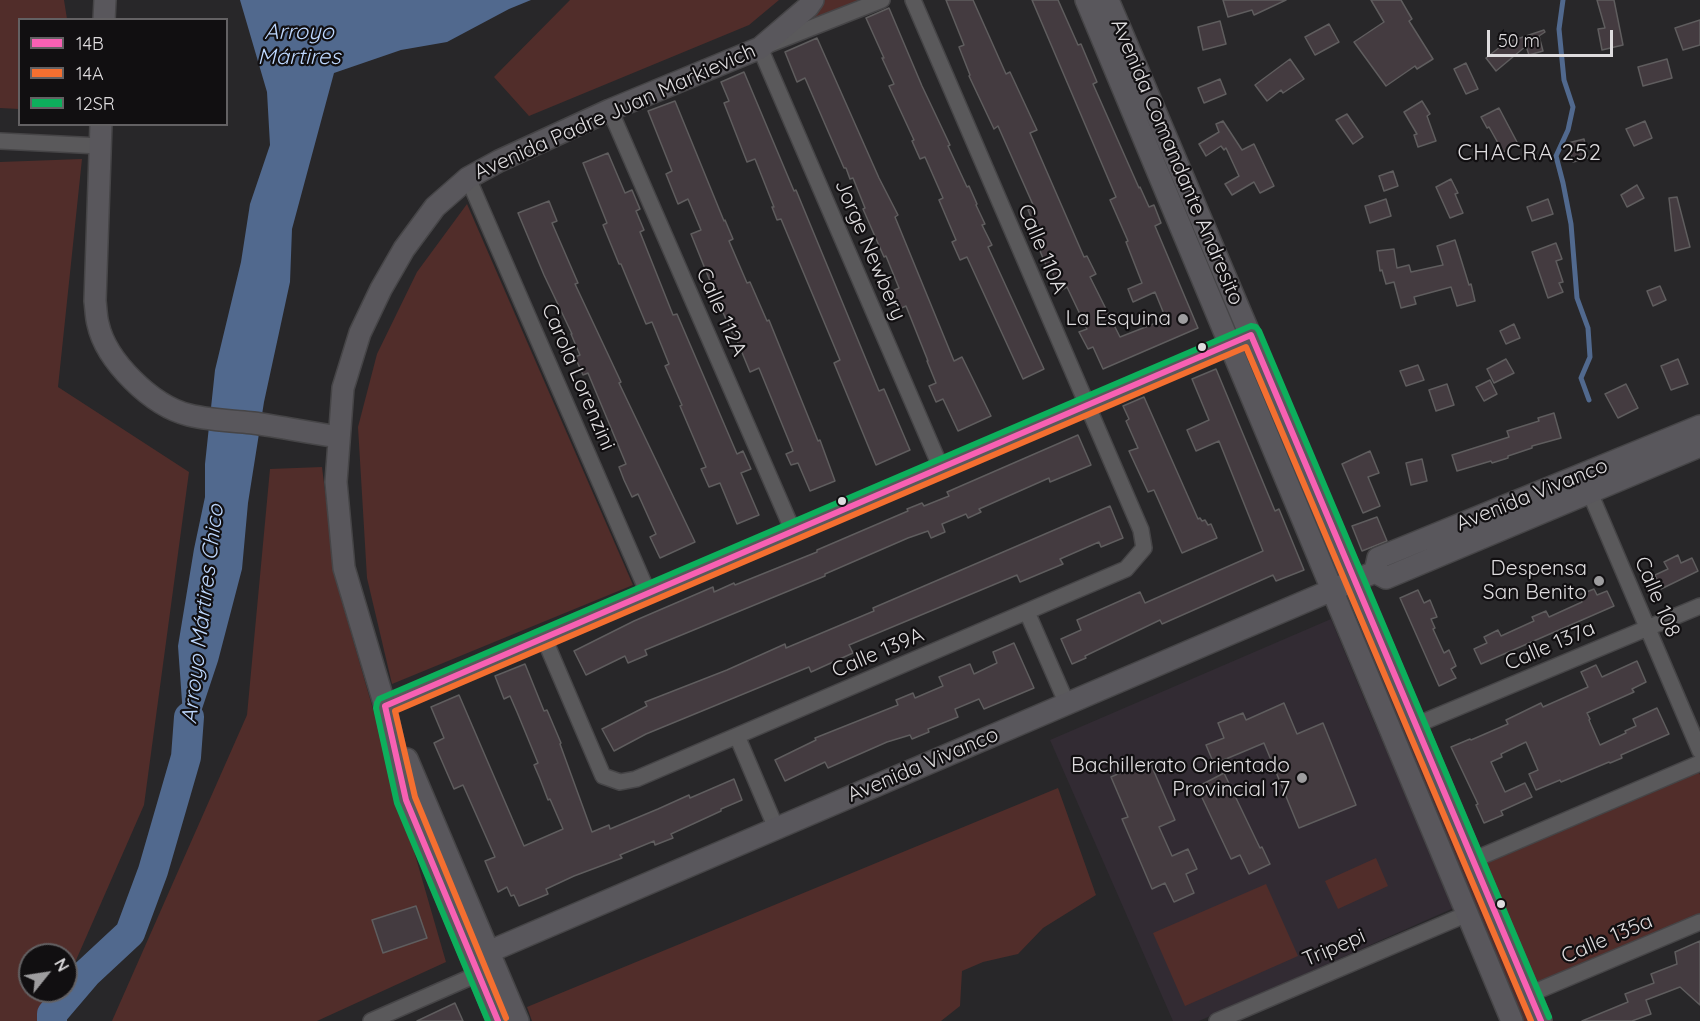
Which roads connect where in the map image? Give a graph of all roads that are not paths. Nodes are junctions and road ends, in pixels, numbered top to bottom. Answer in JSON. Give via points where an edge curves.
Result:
{"nodes":[{"id":1,"x":105,"y":0,"type":"edge"},
{"id":2,"x":813,"y":0,"type":"edge"},
{"id":3,"x":882,"y":0,"type":"edge"},
{"id":4,"x":913,"y":0,"type":"edge"},
{"id":5,"x":1086,"y":0,"type":"edge"},
{"id":6,"x":1108,"y":0,"type":"edge"},
{"id":7,"x":104,"y":18,"type":"edge"},
{"id":8,"x":760,"y":48,"type":"junction"},
{"id":9,"x":610,"y":110,"type":"junction"},
{"id":10,"x":100,"y":126,"type":"edge"},
{"id":11,"x":0,"y":141,"type":"edge"},
{"id":12,"x":100,"y":146,"type":"junction"},
{"id":13,"x":468,"y":178,"type":"junction"},
{"id":14,"x":1251,"y":335,"type":"junction"},
{"id":15,"x":1229,"y":344,"type":"junction"},
{"id":16,"x":1087,"y":405,"type":"junction"},
{"id":17,"x":1700,"y":426,"type":"edge"},
{"id":18,"x":339,"y":437,"type":"junction"},
{"id":19,"x":1700,"y":446,"type":"edge"},
{"id":20,"x":941,"y":468,"type":"junction"},
{"id":21,"x":1590,"y":493,"type":"junction"},
{"id":22,"x":793,"y":531,"type":"junction"},
{"id":23,"x":1144,"y":548,"type":"joint"},
{"id":24,"x":1375,"y":572,"type":"junction"},
{"id":25,"x":1355,"y":581,"type":"junction"},
{"id":26,"x":1332,"y":590,"type":"junction"},
{"id":27,"x":648,"y":593,"type":"junction"},
{"id":28,"x":1700,"y":606,"type":"edge"},
{"id":29,"x":1028,"y":612,"type":"junction"},
{"id":30,"x":1647,"y":628,"type":"junction"},
{"id":31,"x":544,"y":638,"type":"junction"},
{"id":32,"x":1067,"y":704,"type":"junction"},
{"id":33,"x":385,"y":706,"type":"junction"},
{"id":34,"x":1416,"y":725,"type":"junction"},
{"id":35,"x":737,"y":736,"type":"junction"},
{"id":36,"x":1700,"y":751,"type":"edge"},
{"id":37,"x":1700,"y":764,"type":"edge"},
{"id":38,"x":776,"y":828,"type":"junction"},
{"id":39,"x":1473,"y":860,"type":"junction"},
{"id":40,"x":1467,"y":914,"type":"junction"},
{"id":41,"x":1700,"y":922,"type":"edge"},
{"id":42,"x":480,"y":961,"type":"junction"},
{"id":43,"x":1530,"y":994,"type":"junction"},
{"id":44,"x":371,"y":1021,"type":"edge"},
{"id":45,"x":498,"y":1021,"type":"edge"},
{"id":46,"x":518,"y":1021,"type":"edge"},
{"id":47,"x":1217,"y":1021,"type":"edge"},
{"id":48,"x":1512,"y":1021,"type":"edge"},
{"id":49,"x":1541,"y":1021,"type":"edge"}],
"edges":[{"from":1,"to":7,"type":"main road"},
{"from":2,"to":8,"type":"main road","name":"Avenida Padre Juan Markievich"},
{"from":3,"to":8,"type":"street"},
{"from":4,"to":16,"type":"street","name":"Calle 110A"},
{"from":5,"to":15,"type":"main road","name":"Avenida Comandante Andresito"},
{"from":6,"to":14,"type":"main road","name":"Avenida Comandante Andresito"},
{"from":8,"to":9,"type":"main road","name":"Avenida Padre Juan Markievich"},
{"from":8,"to":20,"type":"street","name":"Jorge Newbery"},
{"from":9,"to":13,"type":"main road","name":"Avenida Padre Juan Markievich"},
{"from":9,"to":22,"type":"street","name":"Calle 112A"},
{"from":10,"to":12,"type":"main road"},
{"from":11,"to":12,"type":"street"},
{"from":12,"to":18,"type":"main road","via":[[95,301],[98,325],[124,371],[143,390],[188,415]]},
{"from":13,"to":18,"type":"main road","name":"Avenida Padre Juan Markievich","via":[[435,207],[381,289],[360,333],[343,388]]},
{"from":13,"to":27,"type":"street","name":"Carola Lorenzini"},
{"from":14,"to":15,"type":"street"},
{"from":14,"to":25,"type":"main road","name":"Avenida Comandante Andresito"},
{"from":15,"to":16,"type":"street"},
{"from":15,"to":26,"type":"main road","name":"Avenida Comandante Andresito"},
{"from":16,"to":20,"type":"street"},
{"from":16,"to":23,"type":"street","name":"Calle 110A","via":[[1141,530]]},
{"from":17,"to":24,"type":"main road","name":"Avenida Vivanco","via":[[1378,558]]},
{"from":18,"to":33,"type":"main road","name":"Avenida Padre Juan Markievich","via":[[336,482],[344,568]]},
{"from":19,"to":21,"type":"main road","name":"Avenida Vivanco"},
{"from":20,"to":22,"type":"street"},
{"from":21,"to":24,"type":"main road","name":"Avenida Vivanco","via":[[1386,578]]},
{"from":21,"to":30,"type":"street","name":"Calle 108"},
{"from":22,"to":27,"type":"street"},
{"from":23,"to":29,"type":"street","name":"Calle 139A","via":[[1126,569]]},
{"from":24,"to":25,"type":"main road","name":"Avenida Vivanco"},
{"from":25,"to":26,"type":"main road","name":"Avenida Vivanco"},
{"from":25,"to":34,"type":"main road","name":"Avenida Comandante Andresito"},
{"from":26,"to":32,"type":"main road","name":"Avenida Vivanco"},
{"from":26,"to":40,"type":"main road","name":"Avenida Comandante Andresito"},
{"from":27,"to":31,"type":"street"},
{"from":28,"to":30,"type":"street","name":"Calle 137a"},
{"from":29,"to":32,"type":"street"},
{"from":29,"to":35,"type":"street","name":"Calle 139A"},
{"from":30,"to":34,"type":"street","name":"Calle 137a"},
{"from":30,"to":36,"type":"street","name":"Calle 108"},
{"from":31,"to":33,"type":"street"},
{"from":31,"to":35,"type":"street","name":"Calle 139A","via":[[603,776],[620,782],[636,779]]},
{"from":32,"to":38,"type":"main road","name":"Avenida Vivanco"},
{"from":33,"to":42,"type":"main road","name":"Avenida Padre Juan Markievich"},
{"from":34,"to":39,"type":"main road","name":"Avenida Comandante Andresito"},
{"from":35,"to":38,"type":"street"},
{"from":37,"to":39,"type":"street"},
{"from":38,"to":42,"type":"main road","name":"Avenida Vivanco"},
{"from":39,"to":43,"type":"main road","name":"Avenida Comandante Andresito"},
{"from":40,"to":47,"type":"street","name":"Tripepi"},
{"from":40,"to":48,"type":"main road","name":"Avenida Comandante Andresito"},
{"from":41,"to":43,"type":"street","name":"Calle 135a"},
{"from":42,"to":44,"type":"street","name":"Avenida Vivanco"},
{"from":42,"to":45,"type":"main road"},
{"from":42,"to":46,"type":"main road"},
{"from":43,"to":49,"type":"main road","name":"Avenida Comandante Andresito"}]}
